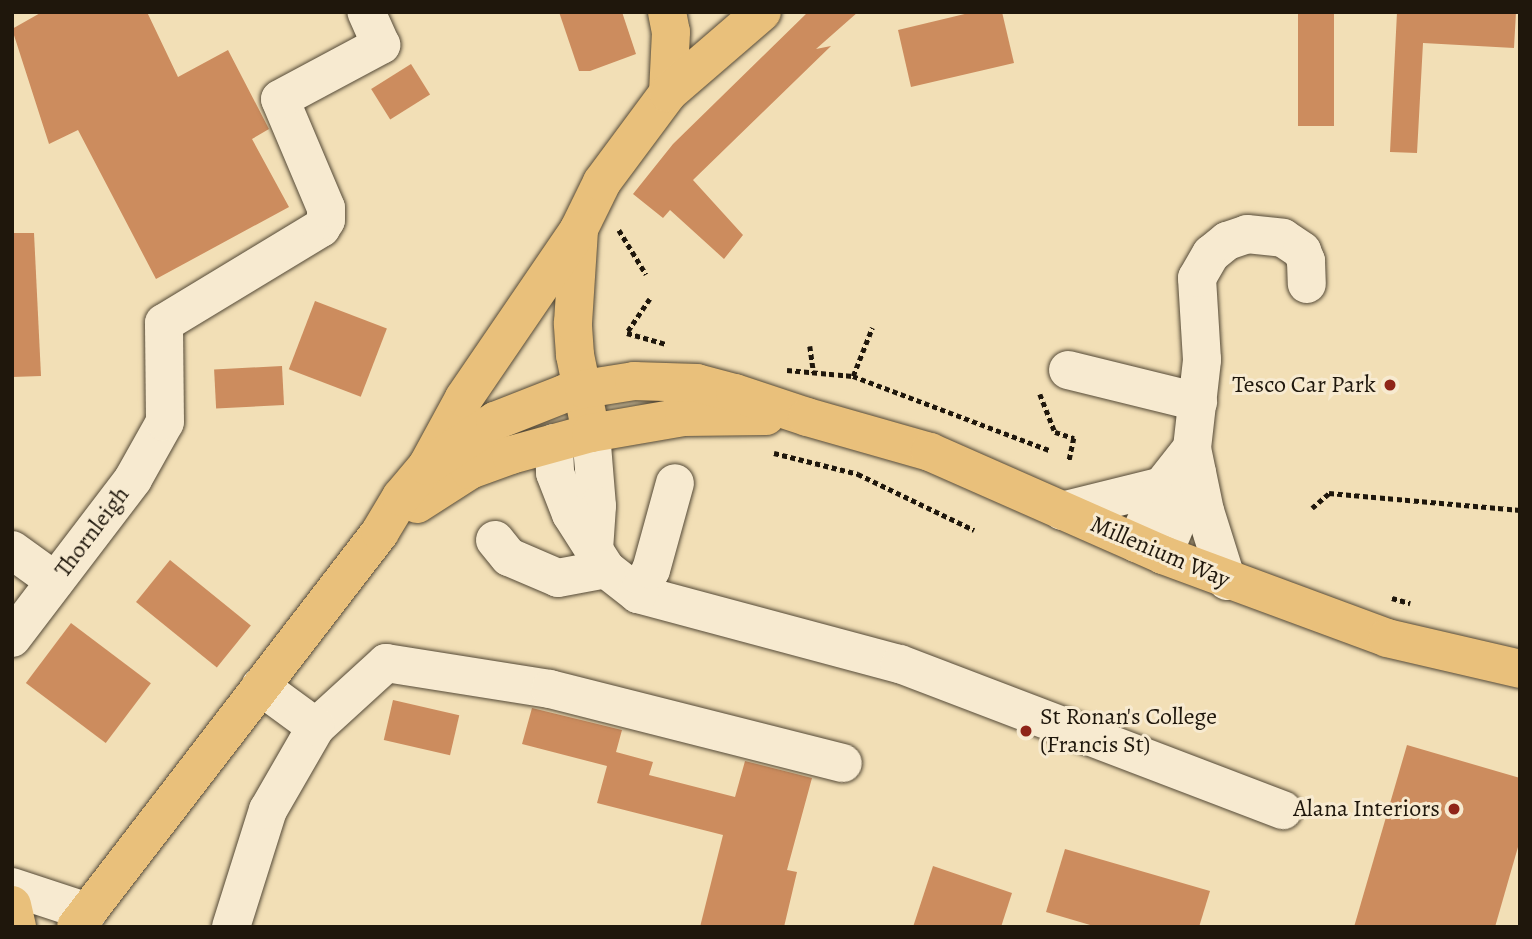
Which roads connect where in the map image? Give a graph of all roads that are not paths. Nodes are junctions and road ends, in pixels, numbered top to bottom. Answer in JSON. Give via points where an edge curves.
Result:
{"nodes":[{"id":1,"x":366,"y":12,"type":"edge"},
{"id":2,"x":667,"y":12,"type":"edge"},
{"id":3,"x":762,"y":12,"type":"edge"},
{"id":4,"x":668,"y":93,"type":"junction"},
{"id":5,"x":596,"y":227,"type":"junction"},
{"id":6,"x":1307,"y":284,"type":"dead end"},
{"id":7,"x":575,"y":379,"type":"junction"},
{"id":8,"x":1054,"y":381,"type":"road end"},
{"id":9,"x":1198,"y":402,"type":"junction"},
{"id":10,"x":807,"y":417,"type":"junction"},
{"id":11,"x":573,"y":438,"type":"junction"},
{"id":12,"x":1195,"y":461,"type":"junction"},
{"id":13,"x":427,"y":466,"type":"junction"},
{"id":14,"x":675,"y":483,"type":"dead end"},
{"id":15,"x":1162,"y":486,"type":"junction"},
{"id":16,"x":1062,"y":510,"type":"junction"},
{"id":17,"x":380,"y":533,"type":"junction"},
{"id":18,"x":495,"y":540,"type":"dead end"},
{"id":19,"x":1149,"y":549,"type":"junction"},
{"id":20,"x":12,"y":550,"type":"edge"},
{"id":21,"x":600,"y":559,"type":"junction"},
{"id":22,"x":1227,"y":581,"type":"junction"},
{"id":23,"x":55,"y":582,"type":"junction"},
{"id":24,"x":638,"y":594,"type":"junction"},
{"id":25,"x":12,"y":638,"type":"edge"},
{"id":26,"x":1520,"y":669,"type":"edge"},
{"id":27,"x":260,"y":686,"type":"junction"},
{"id":28,"x":316,"y":727,"type":"junction"},
{"id":29,"x":843,"y":763,"type":"dead end"},
{"id":30,"x":1283,"y":810,"type":"dead end"},
{"id":31,"x":12,"y":887,"type":"edge"},
{"id":32,"x":12,"y":905,"type":"edge"},
{"id":33,"x":82,"y":919,"type":"edge"},
{"id":34,"x":17,"y":927,"type":"edge"},
{"id":35,"x":231,"y":927,"type":"edge"}],
"edges":[{"from":1,"to":23,"type":"street","name":"Thornleigh","via":[[381,45],[280,99],[326,208],[326,220],[321,229],[164,323],[165,422],[133,479]]},
{"from":2,"to":4,"type":"main road","via":[[671,32]]},
{"from":3,"to":4,"type":"main road"},
{"from":4,"to":5,"type":"main road","via":[[602,182]]},
{"from":5,"to":7,"type":"main road","via":[[574,286]]},
{"from":5,"to":13,"type":"main road","via":[[464,398]]},
{"from":6,"to":9,"type":"street","via":[[1302,251],[1283,239],[1247,234],[1227,241],[1211,254],[1197,278],[1202,360]]},
{"from":7,"to":10,"type":"main road","name":"Millenium Way","via":[[697,383]]},
{"from":7,"to":11,"type":"main road"},
{"from":7,"to":13,"type":"main road","name":"Millenium Way","via":[[495,421]]},
{"from":8,"to":9,"type":"street"},
{"from":9,"to":12,"type":"street"},
{"from":10,"to":11,"type":"main road","name":"Millenium Way","via":[[684,417]]},
{"from":10,"to":16,"type":"main road","name":"Millenium Way","via":[[930,452]]},
{"from":11,"to":17,"type":"main road","name":"Millenium Way","via":[[470,470]]},
{"from":11,"to":21,"type":"street","via":[[597,506]]},
{"from":12,"to":15,"type":"street"},
{"from":12,"to":19,"type":"street"},
{"from":12,"to":22,"type":"street"},
{"from":13,"to":17,"type":"main road"},
{"from":14,"to":24,"type":"street","via":[[651,570]]},
{"from":15,"to":16,"type":"street"},
{"from":15,"to":19,"type":"street"},
{"from":16,"to":19,"type":"main road","name":"Millenium Way"},
{"from":17,"to":27,"type":"main road"},
{"from":18,"to":21,"type":"street","via":[[509,557],[558,578]]},
{"from":19,"to":22,"type":"main road","name":"Millenium Way"},
{"from":20,"to":23,"type":"street"},
{"from":21,"to":24,"type":"street"},
{"from":22,"to":26,"type":"main road","name":"Millenium Way","via":[[1387,638]]},
{"from":23,"to":25,"type":"street","name":"Thornleigh"},
{"from":24,"to":30,"type":"street","via":[[901,664]]},
{"from":27,"to":28,"type":"street"},
{"from":27,"to":33,"type":"main road"},
{"from":28,"to":29,"type":"street","via":[[386,663],[550,689]]},
{"from":28,"to":35,"type":"street","via":[[268,810]]},
{"from":31,"to":33,"type":"street"},
{"from":32,"to":34,"type":"main road"}]}
